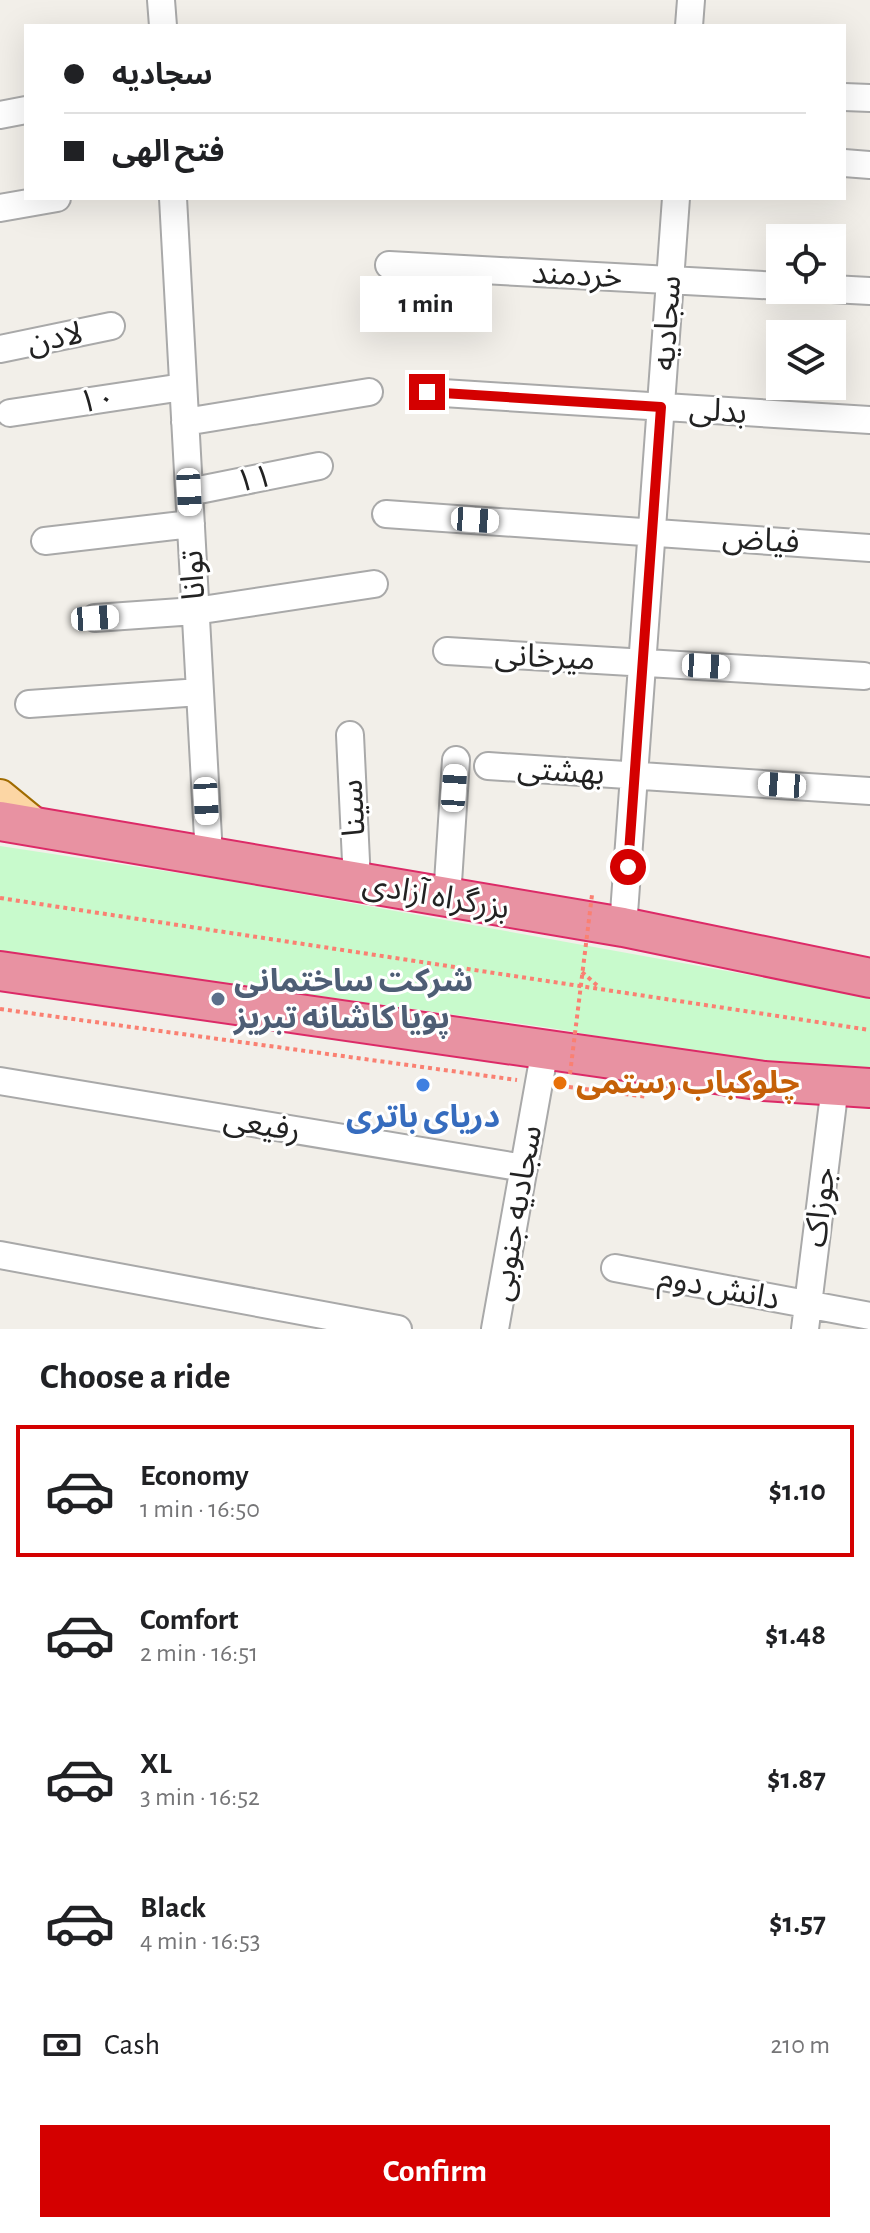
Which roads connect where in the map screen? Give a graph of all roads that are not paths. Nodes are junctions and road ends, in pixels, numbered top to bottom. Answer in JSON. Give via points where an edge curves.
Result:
{"nodes":[{"id":1,"x":161,"y":0,"type":"edge"},
{"id":2,"x":691,"y":0,"type":"edge"},
{"id":3,"x":163,"y":24,"type":"edge"},
{"id":4,"x":689,"y":24,"type":"edge"},
{"id":5,"x":846,"y":97,"type":"edge"},
{"id":6,"x":870,"y":98,"type":"edge"},
{"id":7,"x":24,"y":110,"type":"edge"},
{"id":8,"x":0,"y":115,"type":"edge"},
{"id":9,"x":846,"y":163,"type":"edge"},
{"id":10,"x":870,"y":165,"type":"edge"},
{"id":11,"x":46,"y":200,"type":"edge"},
{"id":12,"x":173,"y":200,"type":"edge"},
{"id":13,"x":676,"y":200,"type":"edge"},
{"id":14,"x":0,"y":208,"type":"edge"},
{"id":15,"x":389,"y":265,"type":"dead end"},
{"id":16,"x":671,"y":280,"type":"junction"},
{"id":17,"x":766,"y":285,"type":"edge"},
{"id":18,"x":846,"y":290,"type":"edge"},
{"id":19,"x":870,"y":291,"type":"edge"},
{"id":20,"x":111,"y":326,"type":"dead end"},
{"id":21,"x":0,"y":349,"type":"edge"},
{"id":22,"x":183,"y":387,"type":"junction"},
{"id":23,"x":369,"y":392,"type":"dead end"},
{"id":24,"x":427,"y":392,"type":"dead end"},
{"id":25,"x":661,"y":407,"type":"junction"},
{"id":26,"x":10,"y":413,"type":"dead end"},
{"id":27,"x":870,"y":420,"type":"edge"},
{"id":28,"x":185,"y":422,"type":"junction"},
{"id":29,"x":319,"y":466,"type":"dead end"},
{"id":30,"x":189,"y":492,"type":"junction"},
{"id":31,"x":386,"y":514,"type":"dead end"},
{"id":32,"x":191,"y":524,"type":"junction"},
{"id":33,"x":652,"y":533,"type":"junction"},
{"id":34,"x":45,"y":541,"type":"dead end"},
{"id":35,"x":870,"y":548,"type":"edge"},
{"id":36,"x":374,"y":584,"type":"dead end"},
{"id":37,"x":195,"y":611,"type":"junction"},
{"id":38,"x":95,"y":618,"type":"dead end"},
{"id":39,"x":447,"y":651,"type":"dead end"},
{"id":40,"x":643,"y":663,"type":"junction"},
{"id":41,"x":864,"y":676,"type":"dead end"},
{"id":42,"x":200,"y":692,"type":"junction"},
{"id":43,"x":29,"y":704,"type":"dead end"},
{"id":44,"x":350,"y":735,"type":"dead end"},
{"id":45,"x":456,"y":760,"type":"dead end"},
{"id":46,"x":488,"y":766,"type":"dead end"},
{"id":47,"x":634,"y":775,"type":"junction"},
{"id":48,"x":870,"y":791,"type":"edge"},
{"id":49,"x":0,"y":796,"type":"edge"},
{"id":50,"x":0,"y":821,"type":"edge"},
{"id":51,"x":39,"y":828,"type":"junction"},
{"id":52,"x":209,"y":856,"type":"junction"},
{"id":53,"x":357,"y":882,"type":"junction"},
{"id":54,"x":447,"y":898,"type":"junction"},
{"id":55,"x":623,"y":927,"type":"junction"},
{"id":56,"x":0,"y":971,"type":"edge"},
{"id":57,"x":870,"y":978,"type":"edge"},
{"id":58,"x":551,"y":1069,"type":"junction"},
{"id":59,"x":0,"y":1081,"type":"edge"},
{"id":60,"x":853,"y":1087,"type":"edge"},
{"id":61,"x":524,"y":1168,"type":"junction"},
{"id":62,"x":0,"y":1255,"type":"edge"},
{"id":63,"x":615,"y":1268,"type":"dead end"},
{"id":64,"x":870,"y":1316,"type":"edge"},
{"id":65,"x":806,"y":1317,"type":"edge"},
{"id":66,"x":398,"y":1329,"type":"edge"},
{"id":67,"x":495,"y":1329,"type":"edge"}],
"edges":[{"from":1,"to":3,"type":"street"},
{"from":2,"to":4,"type":"street"},
{"from":5,"to":6,"type":"street"},
{"from":7,"to":8,"type":"street"},
{"from":9,"to":10,"type":"street"},
{"from":11,"to":14,"type":"street"},
{"from":12,"to":22,"type":"street","name":"توانا"},
{"from":13,"to":16,"type":"street","name":"سجادیه"},
{"from":15,"to":16,"type":"street","name":"خردمند"},
{"from":16,"to":17,"type":"street","name":"خردمند"},
{"from":16,"to":25,"type":"street","name":"سجادیه"},
{"from":18,"to":19,"type":"street"},
{"from":20,"to":21,"type":"street","name":"لادن"},
{"from":22,"to":26,"type":"street","name":"۱۰"},
{"from":22,"to":28,"type":"street","name":"توانا"},
{"from":23,"to":28,"type":"street"},
{"from":24,"to":25,"type":"street","name":"بدلی"},
{"from":25,"to":27,"type":"street","name":"بدلی"},
{"from":25,"to":33,"type":"street","name":"سجادیه"},
{"from":28,"to":30,"type":"street","name":"توانا"},
{"from":29,"to":30,"type":"street","name":"۱۱"},
{"from":30,"to":32,"type":"street","name":"توانا"},
{"from":31,"to":33,"type":"street","name":"فیاض"},
{"from":32,"to":34,"type":"street"},
{"from":32,"to":37,"type":"street","name":"توانا"},
{"from":33,"to":35,"type":"street","name":"فیاض"},
{"from":33,"to":40,"type":"street","name":"سجادیه"},
{"from":36,"to":37,"type":"street"},
{"from":37,"to":38,"type":"street"},
{"from":37,"to":42,"type":"street","name":"توانا"},
{"from":39,"to":40,"type":"street","name":"میرخانی"},
{"from":40,"to":41,"type":"street","name":"میرخانی"},
{"from":40,"to":47,"type":"street","name":"سجادیه"},
{"from":42,"to":43,"type":"street"},
{"from":42,"to":52,"type":"street","name":"توانا"},
{"from":44,"to":53,"type":"street","name":"سینا"},
{"from":45,"to":54,"type":"street"},
{"from":46,"to":47,"type":"street","name":"بهشتی"},
{"from":47,"to":48,"type":"street","name":"بهشتی"},
{"from":47,"to":55,"type":"street","name":"سجادیه"},
{"from":49,"to":51,"type":"main road"},
{"from":50,"to":51,"type":"highway","name":"بزرگراه آزادی"},
{"from":51,"to":52,"type":"highway","name":"بزرگراه آزادی"},
{"from":52,"to":53,"type":"highway","name":"بزرگراه آزادی"},
{"from":53,"to":54,"type":"highway","name":"بزرگراه آزادی"},
{"from":54,"to":55,"type":"highway","name":"بزرگراه آزادی"},
{"from":55,"to":57,"type":"highway","name":"بزرگراه آزادی"},
{"from":56,"to":58,"type":"highway"},
{"from":58,"to":60,"type":"highway"},
{"from":58,"to":61,"type":"street","name":"سجادیه جنوبی"},
{"from":59,"to":61,"type":"street","name":"رفیعی"},
{"from":60,"to":65,"type":"street","name":"جوزاک"},
{"from":61,"to":67,"type":"street","name":"سجادیه جنوبی"},
{"from":62,"to":66,"type":"street"},
{"from":63,"to":65,"type":"street","name":"دانش دوم"},
{"from":64,"to":65,"type":"street","name":"دانش دوم"}]}
